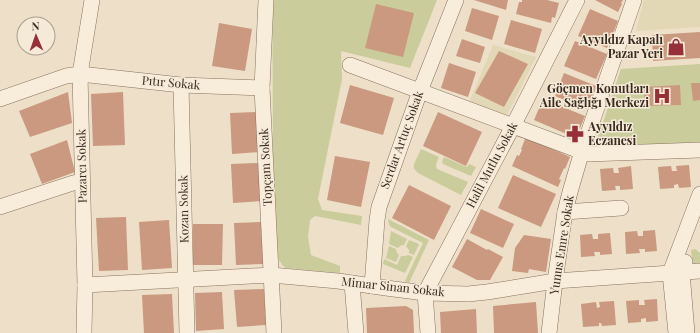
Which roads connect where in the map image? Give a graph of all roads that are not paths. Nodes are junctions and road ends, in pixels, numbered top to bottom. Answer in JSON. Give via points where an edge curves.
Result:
{"nodes":[{"id":1,"x":92,"y":0,"type":"edge"},
{"id":2,"x":266,"y":0,"type":"edge"},
{"id":3,"x":456,"y":0,"type":"edge"},
{"id":4,"x":577,"y":0,"type":"edge"},
{"id":5,"x":634,"y":0,"type":"edge"},
{"id":6,"x":350,"y":65,"type":"dead end"},
{"id":7,"x":80,"y":74,"type":"junction"},
{"id":8,"x":181,"y":85,"type":"junction"},
{"id":9,"x":262,"y":88,"type":"junction"},
{"id":10,"x":420,"y":91,"type":"junction"},
{"id":11,"x":0,"y":99,"type":"edge"},
{"id":12,"x":513,"y":126,"type":"junction"},
{"id":13,"x":700,"y":150,"type":"edge"},
{"id":14,"x":582,"y":151,"type":"junction"},
{"id":15,"x":82,"y":181,"type":"junction"},
{"id":16,"x":700,"y":194,"type":"edge"},
{"id":17,"x":0,"y":207,"type":"edge"},
{"id":18,"x":621,"y":208,"type":"dead end"},
{"id":19,"x":565,"y":212,"type":"junction"},
{"id":20,"x":700,"y":222,"type":"edge"},
{"id":21,"x":700,"y":271,"type":"edge"},
{"id":22,"x":676,"y":272,"type":"junction"},
{"id":23,"x":271,"y":275,"type":"junction"},
{"id":24,"x":185,"y":279,"type":"junction"},
{"id":25,"x":555,"y":281,"type":"junction"},
{"id":26,"x":352,"y":283,"type":"junction"},
{"id":27,"x":84,"y":285,"type":"junction"},
{"id":28,"x":372,"y":286,"type":"junction"},
{"id":29,"x":425,"y":293,"type":"junction"},
{"id":30,"x":84,"y":333,"type":"edge"},
{"id":31,"x":186,"y":333,"type":"edge"},
{"id":32,"x":274,"y":333,"type":"edge"},
{"id":33,"x":356,"y":333,"type":"edge"},
{"id":34,"x":428,"y":333,"type":"edge"},
{"id":35,"x":434,"y":333,"type":"edge"},
{"id":36,"x":543,"y":333,"type":"edge"},
{"id":37,"x":549,"y":333,"type":"edge"},
{"id":38,"x":676,"y":333,"type":"edge"},
{"id":39,"x":687,"y":333,"type":"edge"}],
"edges":[{"from":1,"to":7,"type":"street","name":"Pazarcı Sokak"},
{"from":2,"to":9,"type":"street","name":"Topçam Sokak"},
{"from":3,"to":10,"type":"street","name":"Serdar Artuç Sokak"},
{"from":4,"to":12,"type":"street","name":"Halil Mutlu Sokak"},
{"from":5,"to":14,"type":"street","name":"Yunus Emre Sokak"},
{"from":6,"to":10,"type":"street"},
{"from":7,"to":8,"type":"street","name":"Pıtır Sokak"},
{"from":7,"to":11,"type":"street","name":"Pıtır Sokak","via":[[66,76]]},
{"from":7,"to":15,"type":"street","name":"Pazarcı Sokak"},
{"from":8,"to":9,"type":"street","name":"Pıtır Sokak"},
{"from":8,"to":24,"type":"street","name":"Kozan Sokak"},
{"from":9,"to":23,"type":"street","name":"Topçam Sokak"},
{"from":10,"to":12,"type":"street"},
{"from":10,"to":28,"type":"street","name":"Serdar Artuç Sokak","via":[[379,207]]},
{"from":12,"to":14,"type":"street"},
{"from":12,"to":29,"type":"street","name":"Halil Mutlu Sokak"},
{"from":13,"to":14,"type":"street","via":[[588,154]]},
{"from":14,"to":19,"type":"street","name":"Yunus Emre Sokak"},
{"from":15,"to":17,"type":"street"},
{"from":15,"to":27,"type":"street","name":"Pazarcı Sokak"},
{"from":16,"to":22,"type":"street"},
{"from":18,"to":19,"type":"street"},
{"from":19,"to":25,"type":"street","name":"Yunus Emre Sokak"},
{"from":20,"to":22,"type":"street"},
{"from":21,"to":22,"type":"street","name":"Mimar Sinan Sokak"},
{"from":22,"to":25,"type":"street","name":"Mimar Sinan Sokak"},
{"from":22,"to":38,"type":"street"},
{"from":22,"to":39,"type":"street"},
{"from":23,"to":24,"type":"street","name":"Mimar Sinan Sokak"},
{"from":23,"to":26,"type":"street","name":"Mimar Sinan Sokak"},
{"from":23,"to":32,"type":"street","name":"Topçam Sokak"},
{"from":24,"to":27,"type":"street","name":"Mimar Sinan Sokak"},
{"from":24,"to":31,"type":"street","name":"Kozan Sokak"},
{"from":25,"to":29,"type":"street","name":"Mimar Sinan Sokak","via":[[482,293]]},
{"from":25,"to":37,"type":"street","name":"Yunus Emre Sokak"},
{"from":26,"to":28,"type":"street","name":"Mimar Sinan Sokak"},
{"from":26,"to":33,"type":"street"},
{"from":27,"to":30,"type":"street","name":"Pazarcı Sokak"},
{"from":28,"to":29,"type":"street","name":"Mimar Sinan Sokak"},
{"from":29,"to":34,"type":"street"},
{"from":35,"to":36,"type":"street","via":[[432,301],[435,299],[487,298],[548,287]]}]}
